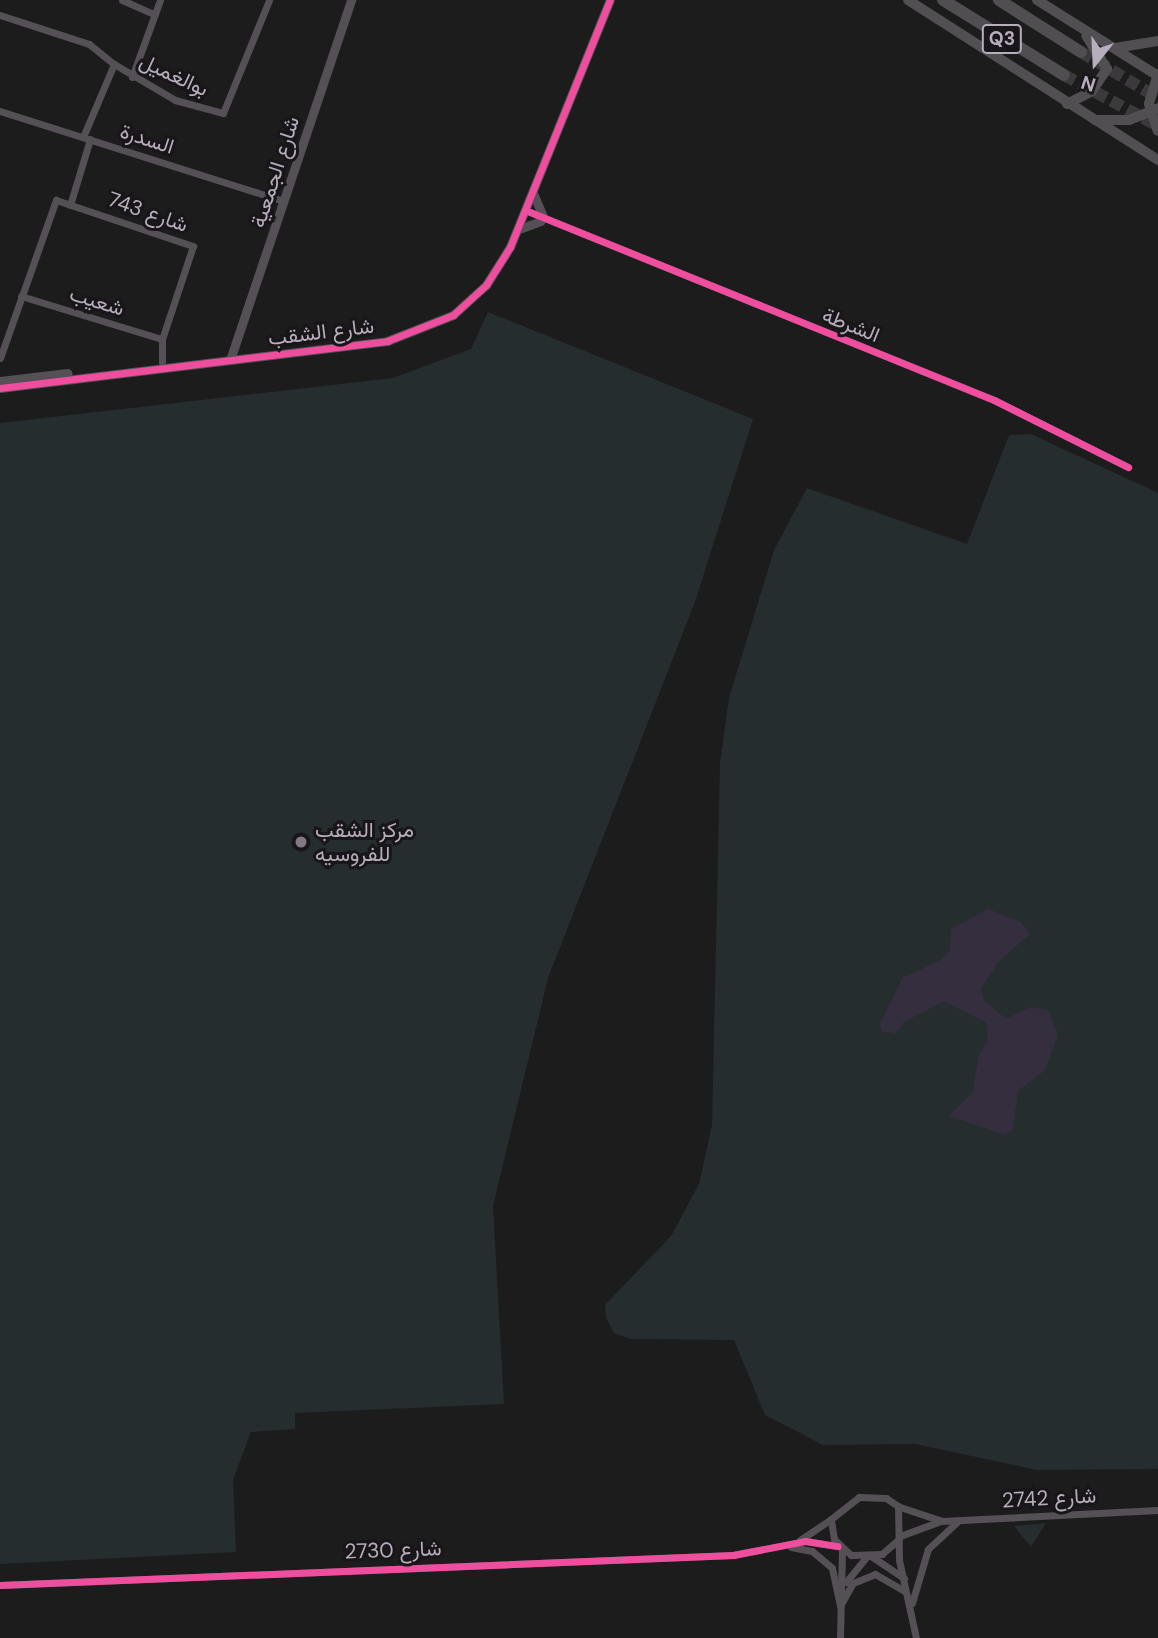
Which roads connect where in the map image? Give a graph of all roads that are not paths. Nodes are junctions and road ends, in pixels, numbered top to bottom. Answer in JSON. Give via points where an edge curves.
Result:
{"nodes":[{"id":1,"x":122,"y":0,"type":"edge"},
{"id":2,"x":160,"y":0,"type":"edge"},
{"id":3,"x":269,"y":0,"type":"edge"},
{"id":4,"x":351,"y":0,"type":"edge"},
{"id":5,"x":604,"y":0,"type":"edge"},
{"id":6,"x":610,"y":0,"type":"edge"},
{"id":7,"x":908,"y":0,"type":"edge"},
{"id":8,"x":943,"y":0,"type":"edge"},
{"id":9,"x":999,"y":0,"type":"edge"},
{"id":10,"x":1037,"y":0,"type":"edge"},
{"id":11,"x":0,"y":15,"type":"edge"},
{"id":12,"x":155,"y":15,"type":"junction"},
{"id":13,"x":1076,"y":25,"type":"junction"},
{"id":14,"x":1158,"y":41,"type":"edge"},
{"id":15,"x":1112,"y":48,"type":"junction"},
{"id":16,"x":1081,"y":52,"type":"tunnel mouth"},
{"id":17,"x":114,"y":64,"type":"junction"},
{"id":18,"x":1064,"y":75,"type":"tunnel mouth"},
{"id":19,"x":1158,"y":75,"type":"edge"},
{"id":20,"x":132,"y":78,"type":"junction"},
{"id":21,"x":1067,"y":104,"type":"junction"},
{"id":22,"x":0,"y":111,"type":"edge"},
{"id":23,"x":1154,"y":111,"type":"edge"},
{"id":24,"x":1093,"y":120,"type":"junction"},
{"id":25,"x":558,"y":122,"type":"junction"},
{"id":26,"x":1158,"y":131,"type":"edge"},
{"id":27,"x":86,"y":138,"type":"junction"},
{"id":28,"x":1158,"y":160,"type":"edge"},
{"id":29,"x":533,"y":192,"type":"junction"},
{"id":30,"x":283,"y":201,"type":"junction"},
{"id":31,"x":70,"y":205,"type":"junction"},
{"id":32,"x":524,"y":212,"type":"junction"},
{"id":33,"x":542,"y":219,"type":"junction"},
{"id":34,"x":517,"y":230,"type":"junction"},
{"id":35,"x":21,"y":296,"type":"junction"},
{"id":36,"x":162,"y":339,"type":"junction"},
{"id":37,"x":282,"y":351,"type":"junction"},
{"id":38,"x":231,"y":357,"type":"junction"},
{"id":39,"x":0,"y":358,"type":"edge"},
{"id":40,"x":162,"y":362,"type":"junction"},
{"id":41,"x":0,"y":381,"type":"edge"},
{"id":42,"x":12,"y":386,"type":"junction"},
{"id":43,"x":0,"y":387,"type":"edge"},
{"id":44,"x":0,"y":397,"type":"edge"},
{"id":45,"x":1128,"y":467,"type":"dead end"},
{"id":46,"x":898,"y":1506,"type":"junction"},
{"id":47,"x":1158,"y":1510,"type":"edge"},
{"id":48,"x":831,"y":1519,"type":"junction"},
{"id":49,"x":942,"y":1521,"type":"junction"},
{"id":50,"x":957,"y":1521,"type":"junction"},
{"id":51,"x":899,"y":1538,"type":"junction"},
{"id":52,"x":787,"y":1547,"type":"junction"},
{"id":53,"x":840,"y":1548,"type":"junction"},
{"id":54,"x":869,"y":1556,"type":"junction"},
{"id":55,"x":904,"y":1579,"type":"junction"},
{"id":56,"x":0,"y":1585,"type":"edge"},
{"id":57,"x":843,"y":1586,"type":"junction"},
{"id":58,"x":912,"y":1603,"type":"junction"},
{"id":59,"x":840,"y":1606,"type":"junction"},
{"id":60,"x":840,"y":1638,"type":"edge"},
{"id":61,"x":916,"y":1638,"type":"edge"}],
"edges":[{"from":1,"to":12,"type":"street"},
{"from":2,"to":12,"type":"street"},
{"from":3,"to":20,"type":"street","name":"بوالغميل","via":[[227,111],[200,109]]},
{"from":4,"to":30,"type":"street","name":"شارع الجمعية"},
{"from":5,"to":25,"type":"street","name":"شارع الشقب"},
{"from":6,"to":25,"type":"street","name":"شارع الشقب"},
{"from":7,"to":21,"type":"main road"},
{"from":8,"to":18,"type":"highway","number":"Q3"},
{"from":9,"to":16,"type":"highway","number":"Q3"},
{"from":10,"to":13,"type":"main road"},
{"from":11,"to":17,"type":"street","name":"بوالغميل","via":[[102,49]]},
{"from":12,"to":20,"type":"street"},
{"from":13,"to":15,"type":"main road"},
{"from":13,"to":21,"type":"main road","via":[[1107,69],[1093,91]]},
{"from":14,"to":15,"type":"main road"},
{"from":15,"to":19,"type":"main road"},
{"from":17,"to":20,"type":"street","name":"بوالغميل"},
{"from":17,"to":27,"type":"street"},
{"from":19,"to":23,"type":"main road"},
{"from":21,"to":24,"type":"main road"},
{"from":22,"to":27,"type":"street","name":"السدرة"},
{"from":23,"to":24,"type":"main road"},
{"from":23,"to":26,"type":"main road"},
{"from":24,"to":28,"type":"main road"},
{"from":25,"to":29,"type":"street","name":"شارع الشقب"},
{"from":25,"to":37,"type":"street","name":"شارع الشقب","via":[[500,254],[459,304],[397,334]]},
{"from":27,"to":30,"type":"street","name":"السدرة"},
{"from":27,"to":31,"type":"street"},
{"from":29,"to":32,"type":"street","name":"شارع الشقب"},
{"from":29,"to":33,"type":"street"},
{"from":30,"to":38,"type":"street","name":"شارع الجمعية"},
{"from":31,"to":35,"type":"street","name":"شارع 743","via":[[56,200]]},
{"from":31,"to":36,"type":"street","name":"شارع 743","via":[[193,246]]},
{"from":32,"to":33,"type":"street","name":"الشرطة"},
{"from":32,"to":34,"type":"street","name":"شارع الشقب"},
{"from":33,"to":34,"type":"street"},
{"from":33,"to":45,"type":"street","name":"الشرطة","via":[[994,400]]},
{"from":34,"to":37,"type":"street","name":"شارع الشقب","via":[[486,285],[432,327],[387,341]]},
{"from":35,"to":36,"type":"street","name":"شعيب"},
{"from":35,"to":39,"type":"street"},
{"from":36,"to":40,"type":"street","name":"شارع 743"},
{"from":37,"to":38,"type":"street","name":"شارع الشقب"},
{"from":38,"to":40,"type":"street","name":"شارع الشقب"},
{"from":38,"to":42,"type":"street","name":"شارع الشقب"},
{"from":40,"to":41,"type":"street","name":"شارع الشقب"},
{"from":42,"to":43,"type":"street","name":"شارع الشقب"},
{"from":42,"to":44,"type":"street"},
{"from":46,"to":48,"type":"street","via":[[886,1498],[859,1497]]},
{"from":46,"to":49,"type":"street","name":"شارع 2742","via":[[913,1516]]},
{"from":46,"to":51,"type":"street"},
{"from":47,"to":50,"type":"street","name":"شارع 2742"},
{"from":48,"to":52,"type":"street","name":"شارع 2730"},
{"from":48,"to":53,"type":"street"},
{"from":49,"to":50,"type":"street","name":"شارع 2742"},
{"from":49,"to":51,"type":"street","name":"شارع 2742"},
{"from":50,"to":58,"type":"street","via":[[928,1549]]},
{"from":51,"to":54,"type":"street"},
{"from":51,"to":55,"type":"street"},
{"from":52,"to":53,"type":"street","name":"شارع 2730","via":[[805,1541]]},
{"from":52,"to":56,"type":"street","name":"شارع 2730","via":[[733,1555]]},
{"from":52,"to":59,"type":"street","via":[[812,1551],[832,1568]]},
{"from":53,"to":54,"type":"street"},
{"from":53,"to":57,"type":"street"},
{"from":54,"to":55,"type":"street"},
{"from":54,"to":57,"type":"street"},
{"from":55,"to":58,"type":"street"},
{"from":57,"to":59,"type":"street"},
{"from":58,"to":59,"type":"street","via":[[898,1582],[875,1574],[853,1583]]},
{"from":58,"to":61,"type":"street"},
{"from":59,"to":60,"type":"street"}]}
